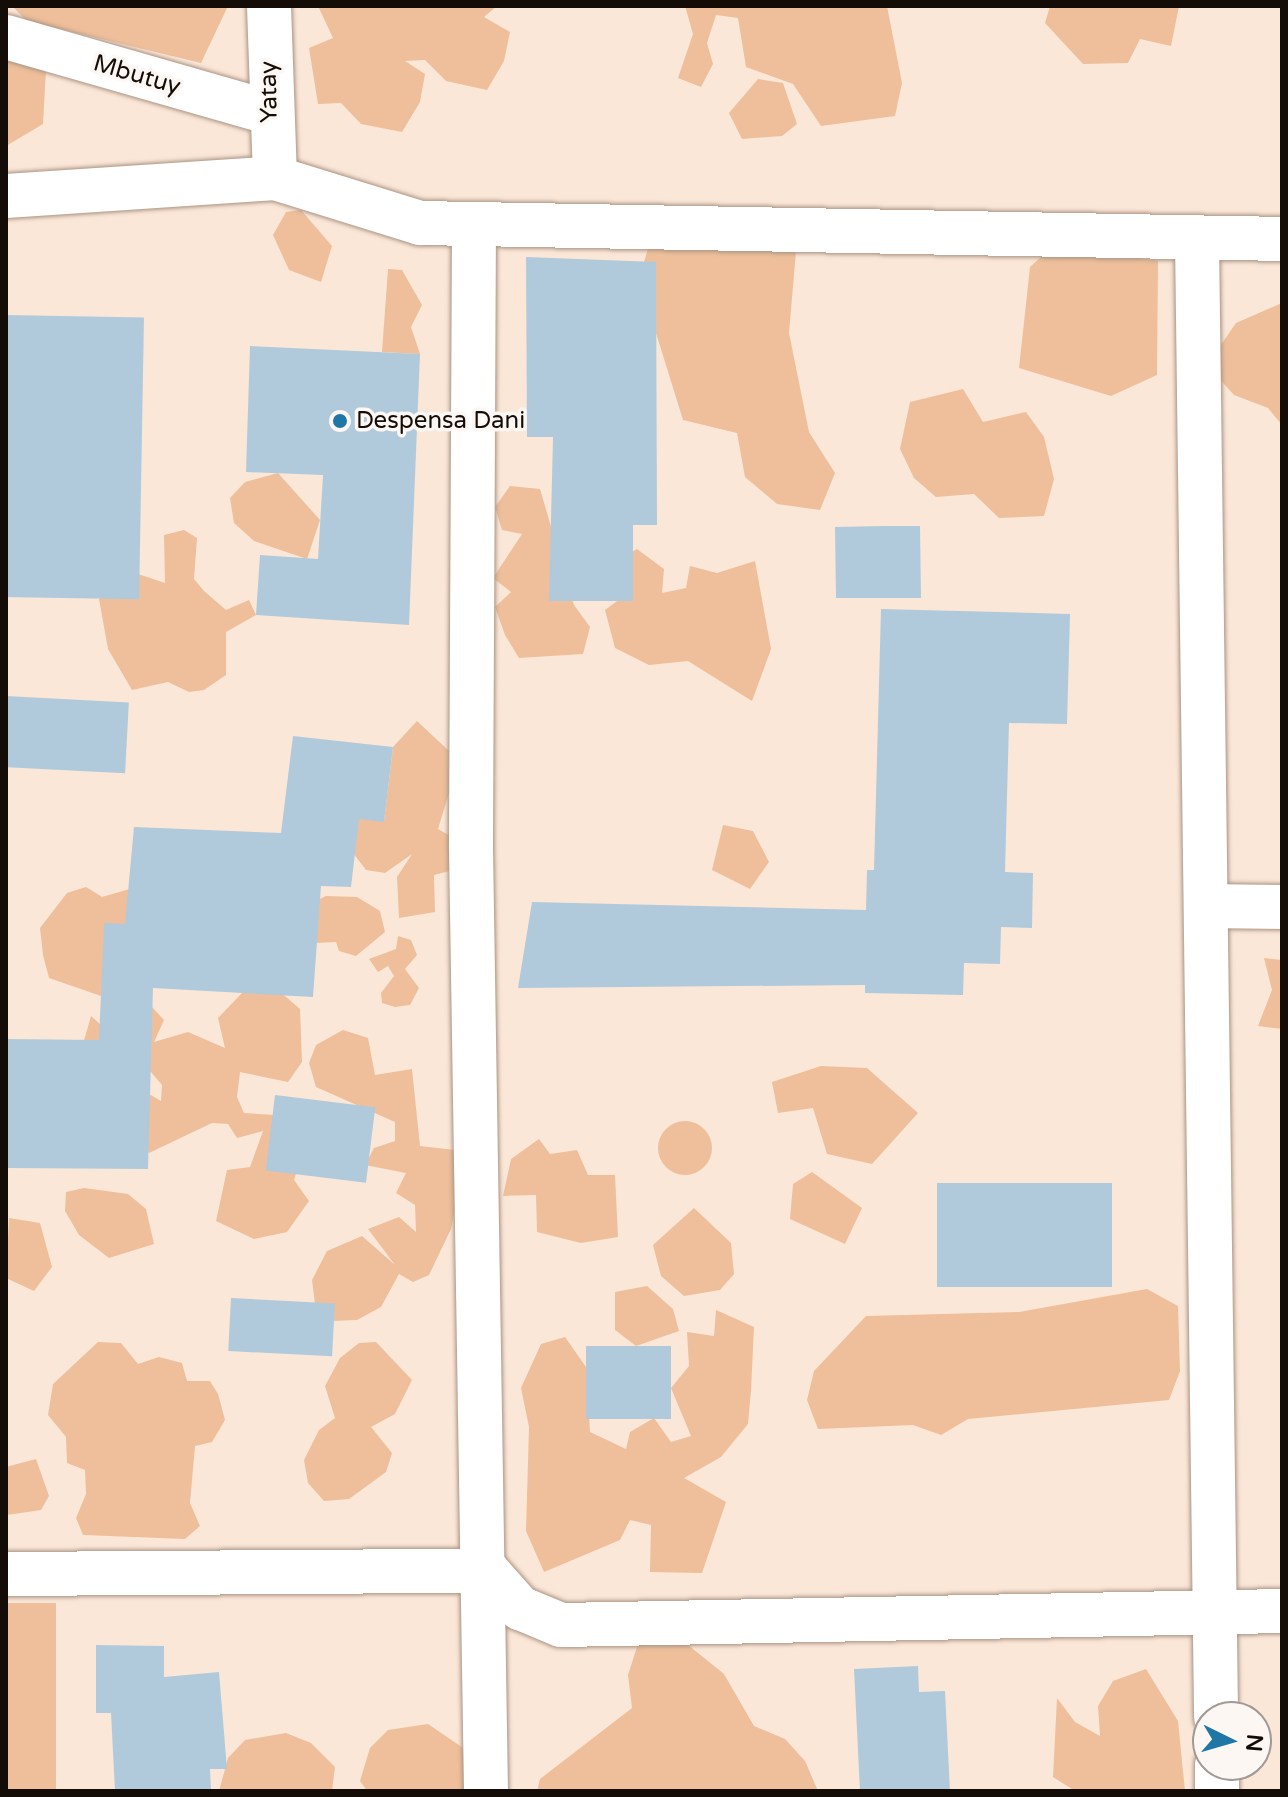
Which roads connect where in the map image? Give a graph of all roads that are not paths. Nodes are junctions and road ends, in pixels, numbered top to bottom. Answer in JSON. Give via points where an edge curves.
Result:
{"nodes":[{"id":1,"x":269,"y":6,"type":"edge"},
{"id":2,"x":6,"y":37,"type":"edge"},
{"id":3,"x":267,"y":112,"type":"junction"},
{"id":4,"x":275,"y":178,"type":"junction"},
{"id":5,"x":6,"y":196,"type":"edge"},
{"id":6,"x":474,"y":225,"type":"junction"},
{"id":7,"x":1282,"y":239,"type":"edge"},
{"id":8,"x":1197,"y":240,"type":"junction"},
{"id":9,"x":1206,"y":906,"type":"junction"},
{"id":10,"x":1282,"y":907,"type":"edge"},
{"id":11,"x":487,"y":1571,"type":"junction"},
{"id":12,"x":6,"y":1574,"type":"edge"},
{"id":13,"x":1282,"y":1611,"type":"edge"},
{"id":14,"x":1216,"y":1612,"type":"junction"},
{"id":15,"x":1216,"y":1701,"type":"edge"},
{"id":16,"x":486,"y":1791,"type":"edge"}],
"edges":[{"from":1,"to":3,"type":"street","name":"Yatay"},
{"from":2,"to":3,"type":"street","name":"Mbutuy"},
{"from":3,"to":4,"type":"street","name":"Yatay"},
{"from":4,"to":5,"type":"street"},
{"from":4,"to":6,"type":"street","via":[[366,212]]},
{"from":6,"to":8,"type":"street"},
{"from":6,"to":11,"type":"street","via":[[471,848]]},
{"from":7,"to":8,"type":"street"},
{"from":8,"to":9,"type":"street"},
{"from":9,"to":10,"type":"street"},
{"from":9,"to":14,"type":"street"},
{"from":11,"to":12,"type":"street"},
{"from":11,"to":14,"type":"street","via":[[520,1608],[561,1625],[802,1626]]},
{"from":11,"to":16,"type":"street"},
{"from":13,"to":14,"type":"street"},
{"from":14,"to":15,"type":"street"}]}
